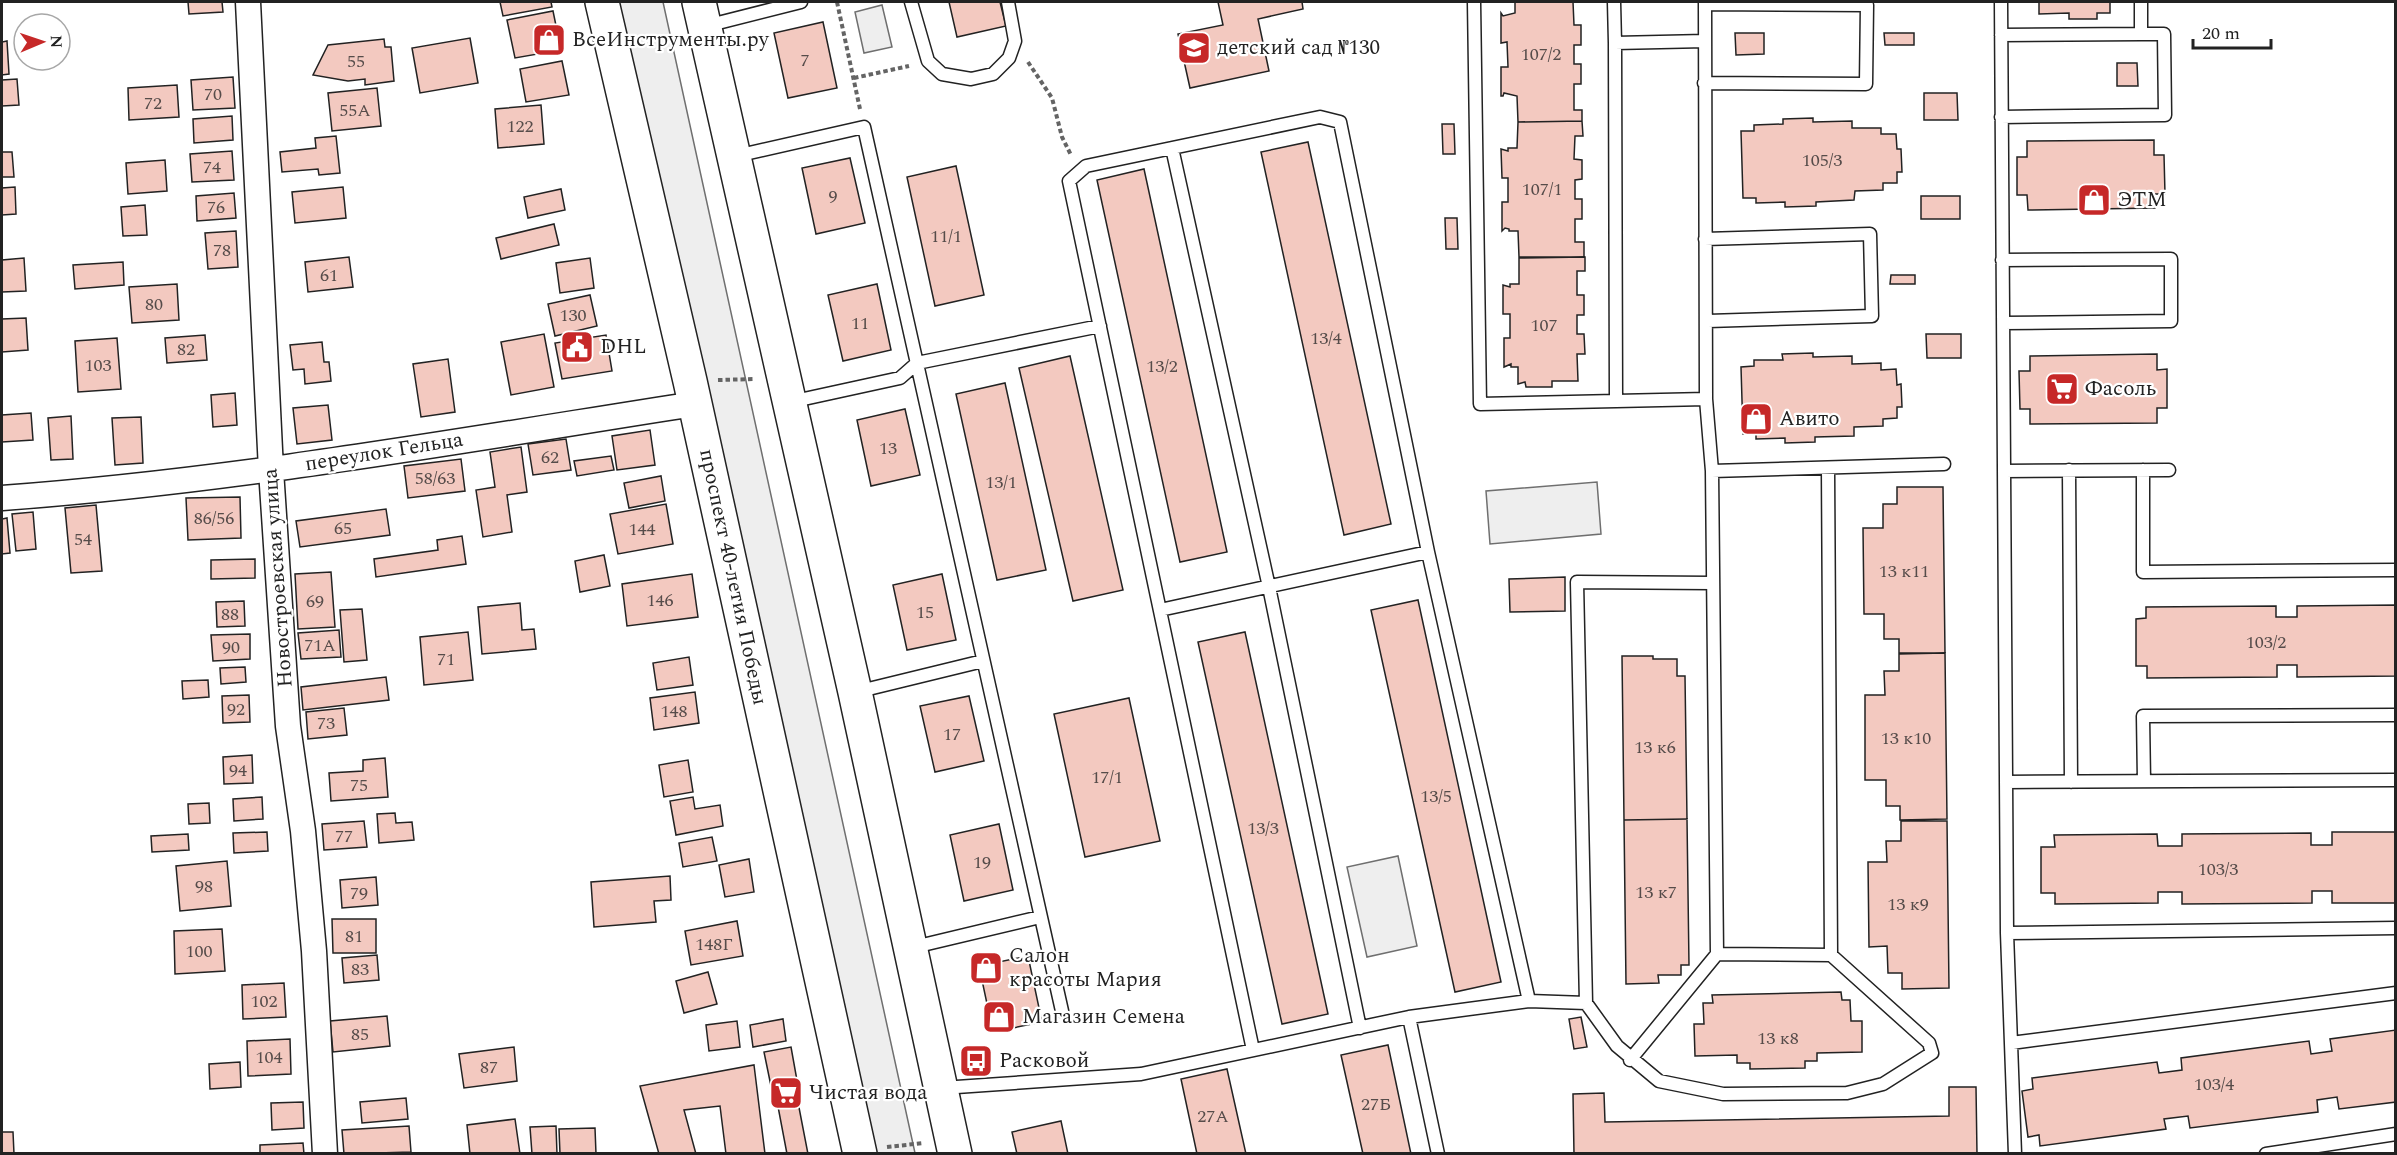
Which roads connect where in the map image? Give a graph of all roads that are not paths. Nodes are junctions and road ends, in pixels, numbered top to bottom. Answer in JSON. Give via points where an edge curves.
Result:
{"nodes":[{"id":1,"x":249,"y":2,"type":"edge"},
{"id":2,"x":602,"y":2,"type":"edge"},
{"id":3,"x":801,"y":2,"type":"edge"},
{"id":4,"x":911,"y":2,"type":"edge"},
{"id":5,"x":1008,"y":2,"type":"edge"},
{"id":6,"x":1474,"y":2,"type":"edge"},
{"id":7,"x":1614,"y":2,"type":"edge"},
{"id":8,"x":2001,"y":2,"type":"edge"},
{"id":9,"x":2141,"y":2,"type":"edge"},
{"id":10,"x":1705,"y":3,"type":"edge"},
{"id":11,"x":702,"y":14,"type":"edge"},
{"id":12,"x":2141,"y":34,"type":"junction"},
{"id":13,"x":2001,"y":35,"type":"junction"},
{"id":14,"x":1705,"y":41,"type":"junction"},
{"id":15,"x":1615,"y":43,"type":"junction"},
{"id":16,"x":1704,"y":83,"type":"junction"},
{"id":17,"x":2001,"y":117,"type":"junction"},
{"id":18,"x":1172,"y":148,"type":"junction"},
{"id":19,"x":734,"y":157,"type":"junction"},
{"id":20,"x":1705,"y":239,"type":"junction"},
{"id":21,"x":2002,"y":261,"type":"junction"},
{"id":22,"x":1708,"y":321,"type":"junction"},
{"id":23,"x":2003,"y":323,"type":"junction"},
{"id":24,"x":1100,"y":326,"type":"junction"},
{"id":25,"x":917,"y":363,"type":"junction"},
{"id":26,"x":786,"y":390,"type":"junction"},
{"id":27,"x":692,"y":392,"type":"junction"},
{"id":28,"x":1706,"y":399,"type":"junction"},
{"id":29,"x":1617,"y":401,"type":"junction"},
{"id":30,"x":1944,"y":464,"type":"dead end"},
{"id":31,"x":1828,"y":468,"type":"junction"},
{"id":32,"x":271,"y":470,"type":"junction"},
{"id":33,"x":2069,"y":470,"type":"junction"},
{"id":34,"x":2143,"y":470,"type":"junction"},
{"id":35,"x":2169,"y":470,"type":"dead end"},
{"id":36,"x":1712,"y":471,"type":"junction"},
{"id":37,"x":2004,"y":471,"type":"junction"},
{"id":38,"x":2,"y":498,"type":"edge"},
{"id":39,"x":1428,"y":552,"type":"junction"},
{"id":40,"x":2396,"y":570,"type":"edge"},
{"id":41,"x":1712,"y":583,"type":"junction"},
{"id":42,"x":1269,"y":587,"type":"junction"},
{"id":43,"x":1160,"y":609,"type":"junction"},
{"id":44,"x":983,"y":661,"type":"junction"},
{"id":45,"x":855,"y":692,"type":"junction"},
{"id":46,"x":2396,"y":715,"type":"edge"},
{"id":47,"x":2396,"y":780,"type":"edge"},
{"id":48,"x":2144,"y":781,"type":"junction"},
{"id":49,"x":2006,"y":782,"type":"junction"},
{"id":50,"x":2071,"y":782,"type":"junction"},
{"id":51,"x":1040,"y":917,"type":"junction"},
{"id":52,"x":2396,"y":928,"type":"edge"},
{"id":53,"x":2007,"y":933,"type":"junction"},
{"id":54,"x":910,"y":948,"type":"junction"},
{"id":55,"x":1718,"y":954,"type":"junction"},
{"id":56,"x":1831,"y":955,"type":"junction"},
{"id":57,"x":2396,"y":993,"type":"edge"},
{"id":58,"x":1529,"y":1001,"type":"junction"},
{"id":59,"x":1586,"y":1003,"type":"junction"},
{"id":60,"x":1062,"y":1011,"type":"dead end"},
{"id":61,"x":1409,"y":1017,"type":"junction"},
{"id":62,"x":1360,"y":1028,"type":"junction"},
{"id":63,"x":2011,"y":1043,"type":"junction"},
{"id":64,"x":1253,"y":1050,"type":"junction"},
{"id":65,"x":1630,"y":1060,"type":"junction"},
{"id":66,"x":941,"y":1088,"type":"junction"},
{"id":67,"x":2396,"y":1134,"type":"edge"},
{"id":68,"x":953,"y":1146,"type":"edge"},
{"id":69,"x":860,"y":1152,"type":"edge"},
{"id":70,"x":325,"y":1154,"type":"edge"},
{"id":71,"x":1438,"y":1154,"type":"edge"},
{"id":72,"x":2015,"y":1154,"type":"edge"},
{"id":73,"x":2266,"y":1154,"type":"edge"}],
"edges":[{"from":1,"to":32,"type":"street","name":"Новостроевская улица"},
{"from":2,"to":27,"type":"main road","name":"проспект 40-летия Победы"},
{"from":3,"to":11,"type":"lane"},
{"from":4,"to":5,"type":"lane","via":[[928,61],[942,74],[971,80],[993,74],[1009,58],[1015,41]]},
{"from":6,"to":29,"type":"lane","via":[[1480,404]]},
{"from":7,"to":15,"type":"lane"},
{"from":8,"to":13,"type":"lane"},
{"from":9,"to":12,"type":"lane"},
{"from":10,"to":14,"type":"lane"},
{"from":10,"to":16,"type":"lane","via":[[1867,5],[1866,84]]},
{"from":11,"to":19,"type":"main road"},
{"from":12,"to":13,"type":"lane"},
{"from":12,"to":17,"type":"lane","via":[[2164,34],[2165,115]]},
{"from":13,"to":17,"type":"lane"},
{"from":14,"to":15,"type":"lane"},
{"from":14,"to":16,"type":"lane"},
{"from":15,"to":29,"type":"lane"},
{"from":16,"to":20,"type":"lane"},
{"from":17,"to":21,"type":"lane"},
{"from":18,"to":24,"type":"lane","via":[[1086,166],[1069,181]]},
{"from":18,"to":39,"type":"lane","via":[[1320,117],[1340,122]]},
{"from":18,"to":42,"type":"lane"},
{"from":19,"to":25,"type":"lane","via":[[864,128]]},
{"from":19,"to":26,"type":"main road"},
{"from":20,"to":22,"type":"lane"},
{"from":20,"to":22,"type":"lane","via":[[1870,234],[1872,316]]},
{"from":21,"to":23,"type":"lane"},
{"from":21,"to":23,"type":"lane","via":[[2171,259],[2171,321]]},
{"from":22,"to":28,"type":"lane"},
{"from":23,"to":37,"type":"lane"},
{"from":24,"to":25,"type":"lane"},
{"from":24,"to":43,"type":"lane"},
{"from":25,"to":26,"type":"lane","via":[[900,378]]},
{"from":25,"to":44,"type":"lane"},
{"from":26,"to":45,"type":"main road"},
{"from":27,"to":32,"type":"street","name":"переулок Гельца"},
{"from":27,"to":69,"type":"main road","name":"проспект 40-летия Победы"},
{"from":28,"to":29,"type":"lane"},
{"from":28,"to":36,"type":"lane"},
{"from":30,"to":31,"type":"lane"},
{"from":31,"to":36,"type":"lane"},
{"from":31,"to":56,"type":"lane"},
{"from":32,"to":38,"type":"street","name":"переулок Гельца","via":[[110,490]]},
{"from":32,"to":70,"type":"street","name":"Новостроевская улица","via":[[288,726],[314,951]]},
{"from":33,"to":34,"type":"lane"},
{"from":33,"to":37,"type":"lane"},
{"from":33,"to":50,"type":"lane"},
{"from":34,"to":35,"type":"lane"},
{"from":34,"to":40,"type":"lane","via":[[2143,572]]},
{"from":36,"to":41,"type":"lane"},
{"from":37,"to":49,"type":"lane"},
{"from":39,"to":42,"type":"lane"},
{"from":39,"to":58,"type":"lane"},
{"from":41,"to":55,"type":"lane"},
{"from":41,"to":59,"type":"lane","via":[[1577,582]]},
{"from":42,"to":43,"type":"lane"},
{"from":42,"to":62,"type":"lane"},
{"from":43,"to":64,"type":"lane"},
{"from":44,"to":45,"type":"lane"},
{"from":44,"to":51,"type":"lane"},
{"from":45,"to":54,"type":"main road"},
{"from":46,"to":48,"type":"lane","via":[[2144,716]]},
{"from":47,"to":48,"type":"lane"},
{"from":48,"to":50,"type":"lane"},
{"from":49,"to":50,"type":"lane"},
{"from":49,"to":53,"type":"lane"},
{"from":51,"to":54,"type":"lane"},
{"from":51,"to":60,"type":"lane"},
{"from":52,"to":53,"type":"lane"},
{"from":53,"to":63,"type":"lane"},
{"from":54,"to":66,"type":"main road"},
{"from":55,"to":56,"type":"lane"},
{"from":55,"to":65,"type":"lane"},
{"from":56,"to":65,"type":"lane","via":[[1929,1043],[1932,1053],[1883,1084],[1847,1093],[1723,1094],[1659,1082]]},
{"from":57,"to":63,"type":"lane"},
{"from":58,"to":59,"type":"lane"},
{"from":58,"to":61,"type":"lane"},
{"from":59,"to":65,"type":"lane"},
{"from":61,"to":62,"type":"lane"},
{"from":61,"to":71,"type":"lane"},
{"from":62,"to":64,"type":"lane"},
{"from":63,"to":72,"type":"lane"},
{"from":64,"to":66,"type":"lane","via":[[1141,1074]]},
{"from":66,"to":68,"type":"main road"},
{"from":67,"to":73,"type":"lane"}]}
